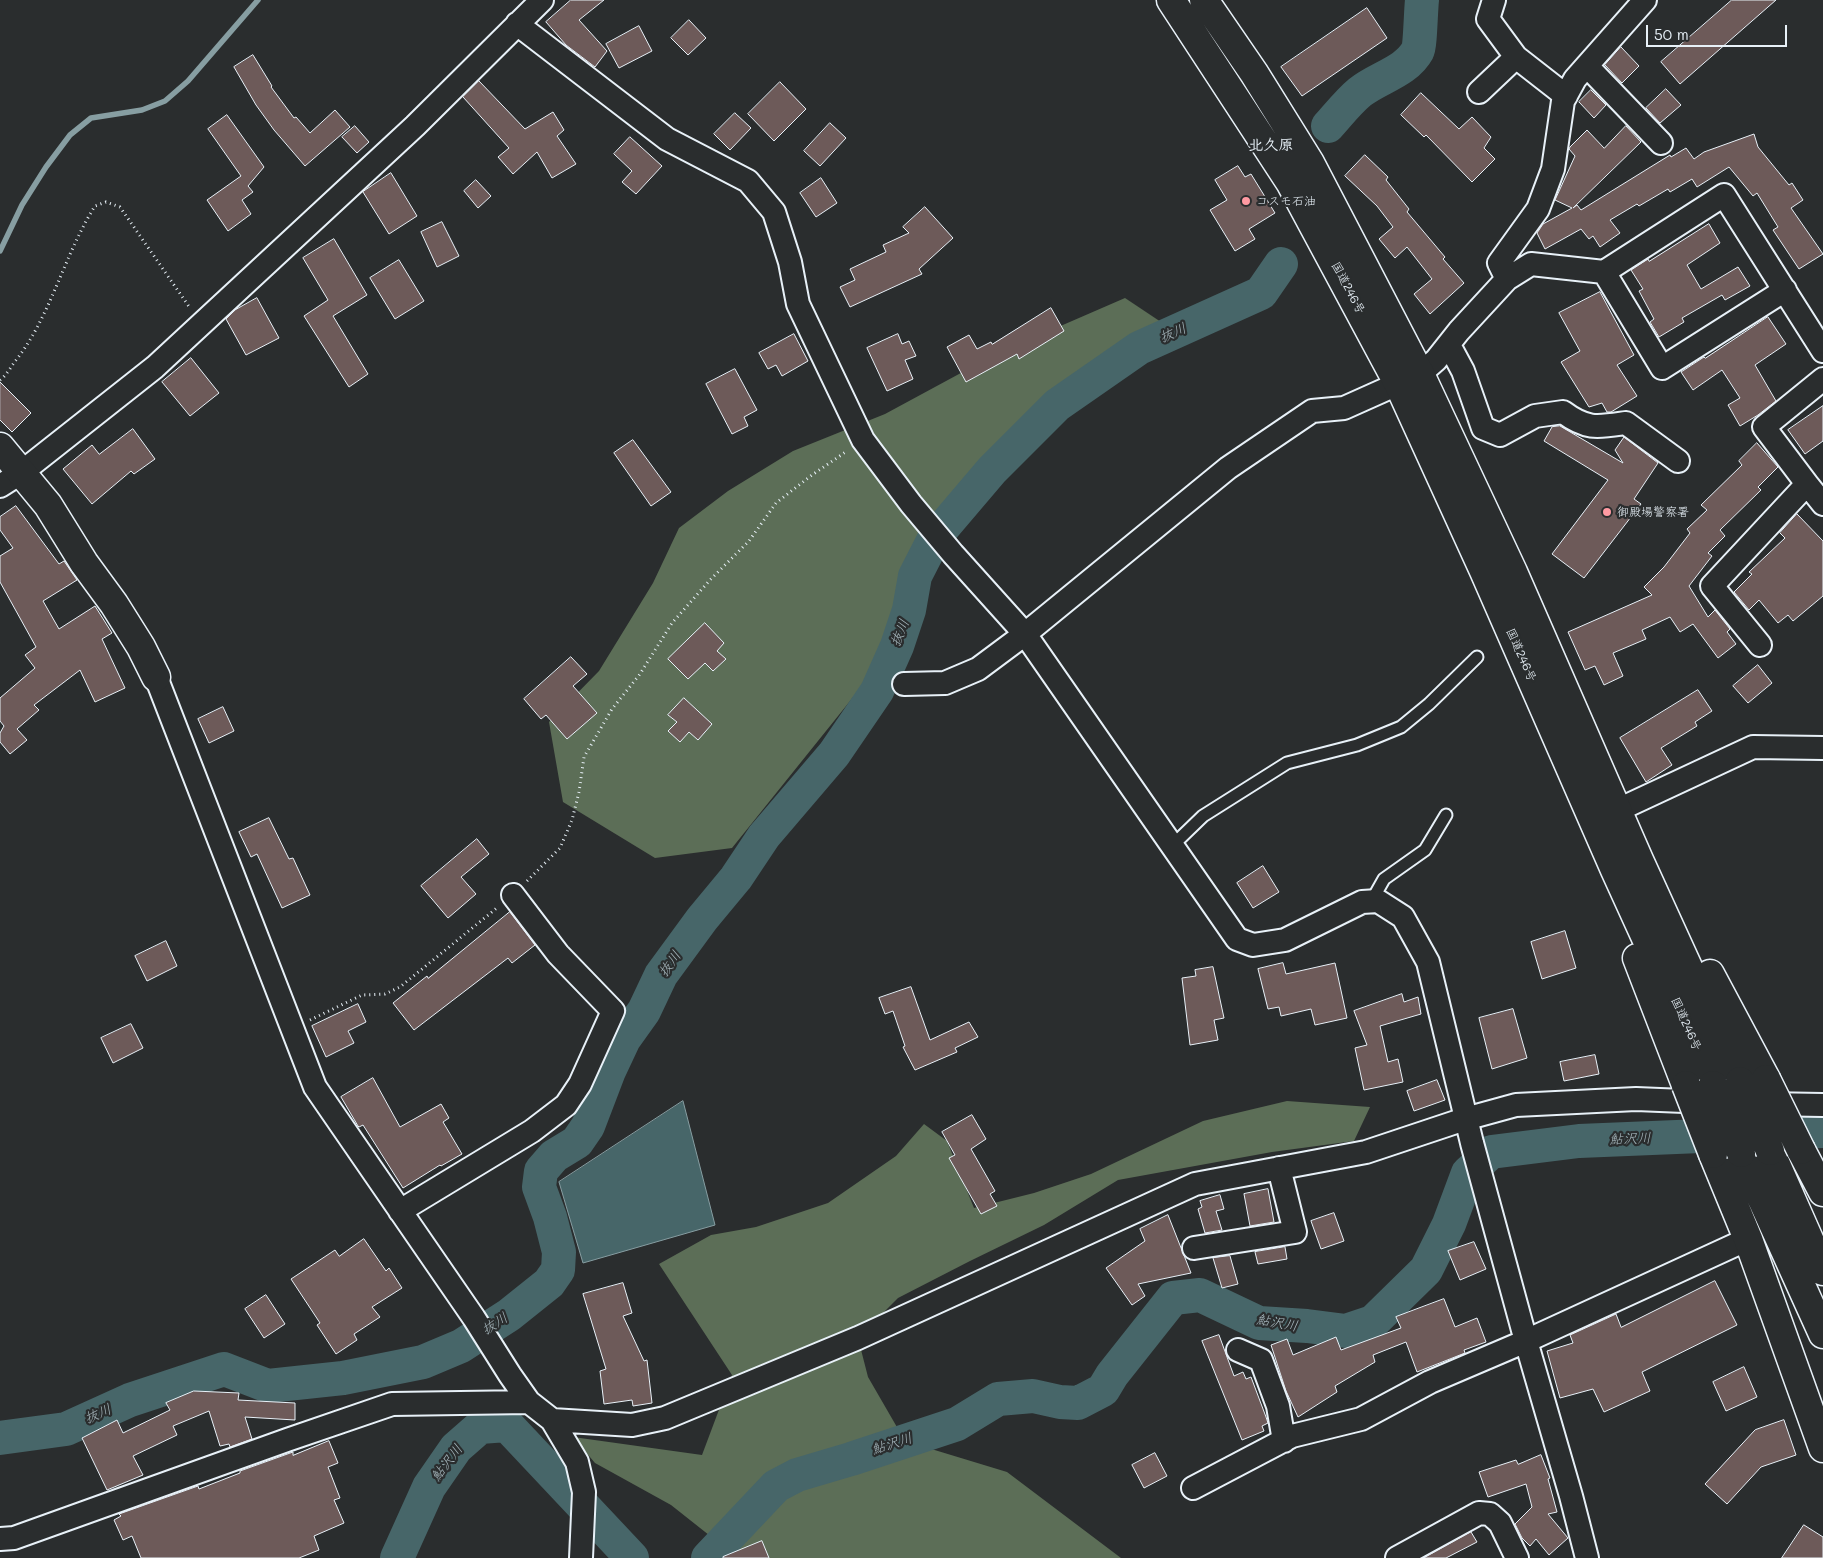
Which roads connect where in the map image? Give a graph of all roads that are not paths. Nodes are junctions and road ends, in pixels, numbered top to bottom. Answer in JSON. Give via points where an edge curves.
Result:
{"nodes":[{"id":1,"x":542,"y":0,"type":"edge"},
{"id":2,"x":1171,"y":0,"type":"edge"},
{"id":3,"x":1204,"y":0,"type":"edge"},
{"id":4,"x":1494,"y":0,"type":"edge"},
{"id":5,"x":1645,"y":0,"type":"edge"},
{"id":6,"x":517,"y":24,"type":"junction"},
{"id":7,"x":1516,"y":57,"type":"junction"},
{"id":8,"x":1587,"y":66,"type":"junction"},
{"id":9,"x":1479,"y":92,"type":"dead end"},
{"id":10,"x":1566,"y":96,"type":"junction"},
{"id":11,"x":1661,"y":143,"type":"dead end"},
{"id":12,"x":1604,"y":272,"type":"junction"},
{"id":13,"x":1508,"y":279,"type":"junction"},
{"id":14,"x":1785,"y":290,"type":"junction"},
{"id":15,"x":1449,"y":346,"type":"junction"},
{"id":16,"x":1823,"y":351,"type":"edge"},
{"id":17,"x":1823,"y":379,"type":"edge"},
{"id":18,"x":1409,"y":380,"type":"junction"},
{"id":19,"x":0,"y":447,"type":"edge"},
{"id":20,"x":1678,"y":461,"type":"dead end"},
{"id":21,"x":11,"y":479,"type":"edge"},
{"id":22,"x":1808,"y":484,"type":"junction"},
{"id":23,"x":1823,"y":504,"type":"edge"},
{"id":24,"x":1025,"y":634,"type":"junction"},
{"id":25,"x":1760,"y":645,"type":"dead end"},
{"id":26,"x":1477,"y":658,"type":"dead end"},
{"id":27,"x":156,"y":677,"type":"joint"},
{"id":28,"x":904,"y":684,"type":"dead end"},
{"id":29,"x":1823,"y":748,"type":"edge"},
{"id":30,"x":1618,"y":810,"type":"junction"},
{"id":31,"x":1446,"y":815,"type":"dead end"},
{"id":32,"x":1173,"y":845,"type":"junction"},
{"id":33,"x":1627,"y":865,"type":"junction"},
{"id":34,"x":513,"y":895,"type":"road end"},
{"id":35,"x":1371,"y":902,"type":"junction"},
{"id":36,"x":1753,"y":1080,"type":"junction"},
{"id":37,"x":1823,"y":1106,"type":"edge"},
{"id":38,"x":1465,"y":1119,"type":"junction"},
{"id":39,"x":1279,"y":1168,"type":"junction"},
{"id":40,"x":1823,"y":1192,"type":"edge"},
{"id":41,"x":400,"y":1211,"type":"junction"},
{"id":42,"x":1748,"y":1239,"type":"junction"},
{"id":43,"x":1194,"y":1248,"type":"dead end"},
{"id":44,"x":1823,"y":1271,"type":"edge"},
{"id":45,"x":1823,"y":1334,"type":"edge"},
{"id":46,"x":1526,"y":1341,"type":"junction"},
{"id":47,"x":1238,"y":1350,"type":"dead end"},
{"id":48,"x":529,"y":1402,"type":"junction"},
{"id":49,"x":552,"y":1420,"type":"junction"},
{"id":50,"x":1284,"y":1441,"type":"junction"},
{"id":51,"x":1823,"y":1448,"type":"edge"},
{"id":52,"x":1193,"y":1488,"type":"dead end"},
{"id":53,"x":0,"y":1539,"type":"edge"},
{"id":54,"x":582,"y":1551,"type":"edge"},
{"id":55,"x":1397,"y":1558,"type":"edge"},
{"id":56,"x":1516,"y":1558,"type":"edge"},
{"id":57,"x":1587,"y":1558,"type":"edge"}],
"edges":[{"from":1,"to":6,"type":"street"},
{"from":2,"to":18,"type":"main road","name":"国道246号","via":[[1290,182]]},
{"from":3,"to":18,"type":"main road","name":"国道246号","via":[[1310,163]]},
{"from":4,"to":7,"type":"street","via":[[1488,19]]},
{"from":5,"to":8,"type":"street"},
{"from":6,"to":21,"type":"street","via":[[415,126],[155,367]]},
{"from":6,"to":24,"type":"street","via":[[667,139],[748,181],[774,212],[790,262],[798,304],[864,440],[911,504]]},
{"from":7,"to":9,"type":"street"},
{"from":7,"to":10,"type":"street"},
{"from":8,"to":10,"type":"street"},
{"from":8,"to":11,"type":"street"},
{"from":10,"to":13,"type":"street","via":[[1562,100],[1553,170],[1538,209],[1499,263]]},
{"from":12,"to":13,"type":"street","via":[[1531,264]]},
{"from":12,"to":14,"type":"street","via":[[1724,195]]},
{"from":12,"to":14,"type":"street","via":[[1662,368]]},
{"from":13,"to":15,"type":"street"},
{"from":14,"to":16,"type":"street"},
{"from":15,"to":18,"type":"street"},
{"from":15,"to":20,"type":"street","via":[[1463,371],[1483,428],[1500,435],[1535,416],[1563,412],[1578,423],[1600,427],[1626,424]]},
{"from":17,"to":22,"type":"street","via":[[1764,426]]},
{"from":18,"to":24,"type":"street","via":[[1344,408],[1312,411],[1228,468]]},
{"from":18,"to":30,"type":"main road","name":"国道246号","via":[[1513,572]]},
{"from":18,"to":33,"type":"main road","name":"国道246号","via":[[1484,570]]},
{"from":19,"to":21,"type":"main road"},
{"from":21,"to":27,"type":"main road","via":[[48,505],[141,647]]},
{"from":22,"to":23,"type":"street"},
{"from":22,"to":25,"type":"street","via":[[1712,586]]},
{"from":24,"to":28,"type":"street","via":[[978,670],[945,683]]},
{"from":24,"to":32,"type":"street"},
{"from":26,"to":32,"type":"lane","via":[[1401,727],[1357,744],[1287,763],[1203,816]]},
{"from":27,"to":41,"type":"street","via":[[315,1087]]},
{"from":29,"to":30,"type":"street","via":[[1754,747]]},
{"from":30,"to":33,"type":"main road","name":"国道246号"},
{"from":31,"to":35,"type":"lane","via":[[1426,850],[1384,879]]},
{"from":32,"to":35,"type":"street","via":[[1238,939],[1253,945],[1285,940],[1362,902]]},
{"from":33,"to":36,"type":"main road","via":[[1689,936]]},
{"from":33,"to":42,"type":"main road","bridge":true,"via":[[1633,948]]},
{"from":33,"to":45,"type":"main road","name":"国道246号","bridge":true,"via":[[1713,1085]]},
{"from":34,"to":41,"type":"street","via":[[558,954],[613,1012],[580,1084],[566,1105],[532,1130]]},
{"from":35,"to":38,"type":"street","via":[[1378,901],[1403,916],[1428,962]]},
{"from":36,"to":40,"type":"main road","bridge":true,"via":[[1801,1150]]},
{"from":36,"to":44,"type":"main road","bridge":true,"via":[[1770,1151]]},
{"from":37,"to":38,"type":"street","via":[[1636,1099],[1516,1106]]},
{"from":38,"to":39,"type":"street","via":[[1366,1152]]},
{"from":38,"to":46,"type":"street"},
{"from":39,"to":43,"type":"street","via":[[1295,1232]]},
{"from":39,"to":49,"type":"street","via":[[1195,1184],[858,1338],[665,1418],[632,1425]]},
{"from":41,"to":48,"type":"street"},
{"from":42,"to":46,"type":"street"},
{"from":42,"to":51,"type":"main road"},
{"from":46,"to":50,"type":"street","via":[[1430,1382],[1361,1419],[1292,1436]]},
{"from":46,"to":57,"type":"street"},
{"from":47,"to":50,"type":"street","via":[[1261,1360],[1278,1406]]},
{"from":48,"to":49,"type":"street"},
{"from":48,"to":53,"type":"street","via":[[392,1404],[14,1538]]},
{"from":49,"to":54,"type":"street","via":[[577,1462],[584,1492]]},
{"from":50,"to":52,"type":"street"},
{"from":55,"to":56,"type":"street","via":[[1480,1513],[1490,1514],[1500,1523]]}]}
